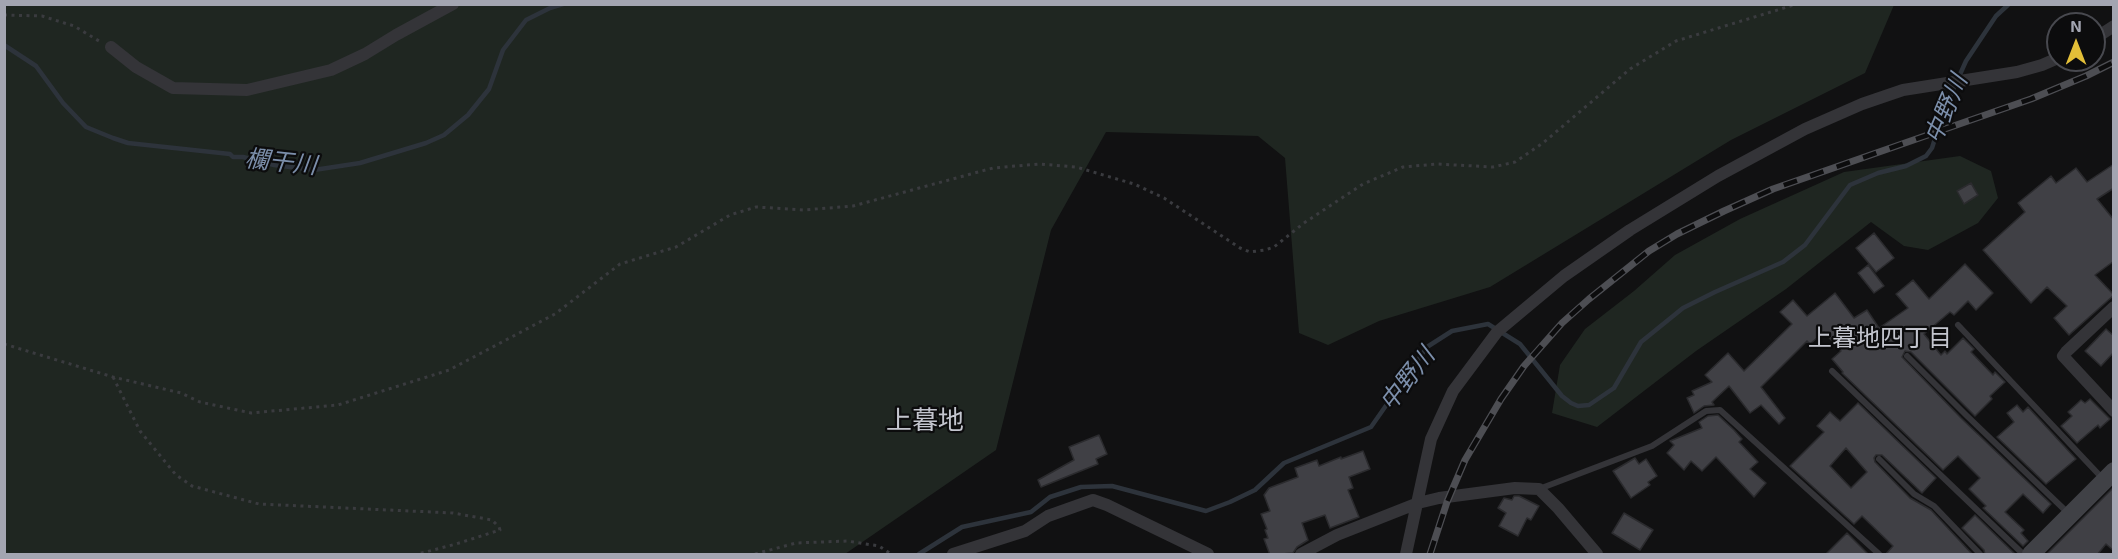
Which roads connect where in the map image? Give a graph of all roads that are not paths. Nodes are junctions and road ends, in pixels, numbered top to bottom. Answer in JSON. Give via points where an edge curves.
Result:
{"nodes":[{"id":1,"x":453,"y":4,"type":"edge"},
{"id":2,"x":111,"y":47,"type":"road end"},
{"id":3,"x":2046,"y":63,"type":"edge"},
{"id":4,"x":2114,"y":307,"type":"edge"},
{"id":5,"x":1958,"y":325,"type":"dead end"},
{"id":6,"x":1907,"y":356,"type":"dead end"},
{"id":7,"x":1832,"y":371,"type":"dead end"},
{"id":8,"x":2114,"y":411,"type":"edge"},
{"id":9,"x":1879,"y":459,"type":"dead end"},
{"id":10,"x":2109,"y":475,"type":"edge"},
{"id":11,"x":1539,"y":489,"type":"junction"},
{"id":12,"x":1418,"y":503,"type":"junction"},
{"id":13,"x":2070,"y":515,"type":"junction"},
{"id":14,"x":953,"y":555,"type":"edge"},
{"id":15,"x":1208,"y":555,"type":"edge"},
{"id":16,"x":1301,"y":555,"type":"edge"},
{"id":17,"x":1406,"y":555,"type":"edge"},
{"id":18,"x":1597,"y":555,"type":"edge"},
{"id":19,"x":1879,"y":555,"type":"edge"},
{"id":20,"x":1980,"y":555,"type":"edge"},
{"id":21,"x":2023,"y":555,"type":"edge"},
{"id":22,"x":2031,"y":555,"type":"edge"}],
"edges":[{"from":1,"to":2,"type":"street","via":[[331,69],[247,90],[173,88]]},
{"from":3,"to":12,"type":"street","via":[[1987,78],[1903,90],[1805,129],[1718,176],[1564,276],[1497,332],[1453,391],[1431,439]]},
{"from":4,"to":8,"type":"street","via":[[2063,356]]},
{"from":5,"to":10,"type":"lane","via":[[2077,449]]},
{"from":6,"to":13,"type":"lane"},
{"from":7,"to":21,"type":"lane"},
{"from":9,"to":20,"type":"lane","via":[[1914,494],[1934,506]]},
{"from":10,"to":13,"type":"street"},
{"from":11,"to":12,"type":"street","via":[[1515,488]]},
{"from":11,"to":18,"type":"street"},
{"from":11,"to":19,"type":"lane","via":[[1652,447],[1706,411],[1720,410]]},
{"from":12,"to":16,"type":"street","via":[[1337,535]]},
{"from":12,"to":17,"type":"street"},
{"from":13,"to":22,"type":"street"},
{"from":14,"to":15,"type":"street","via":[[1025,531],[1048,516],[1093,500]]}]}
